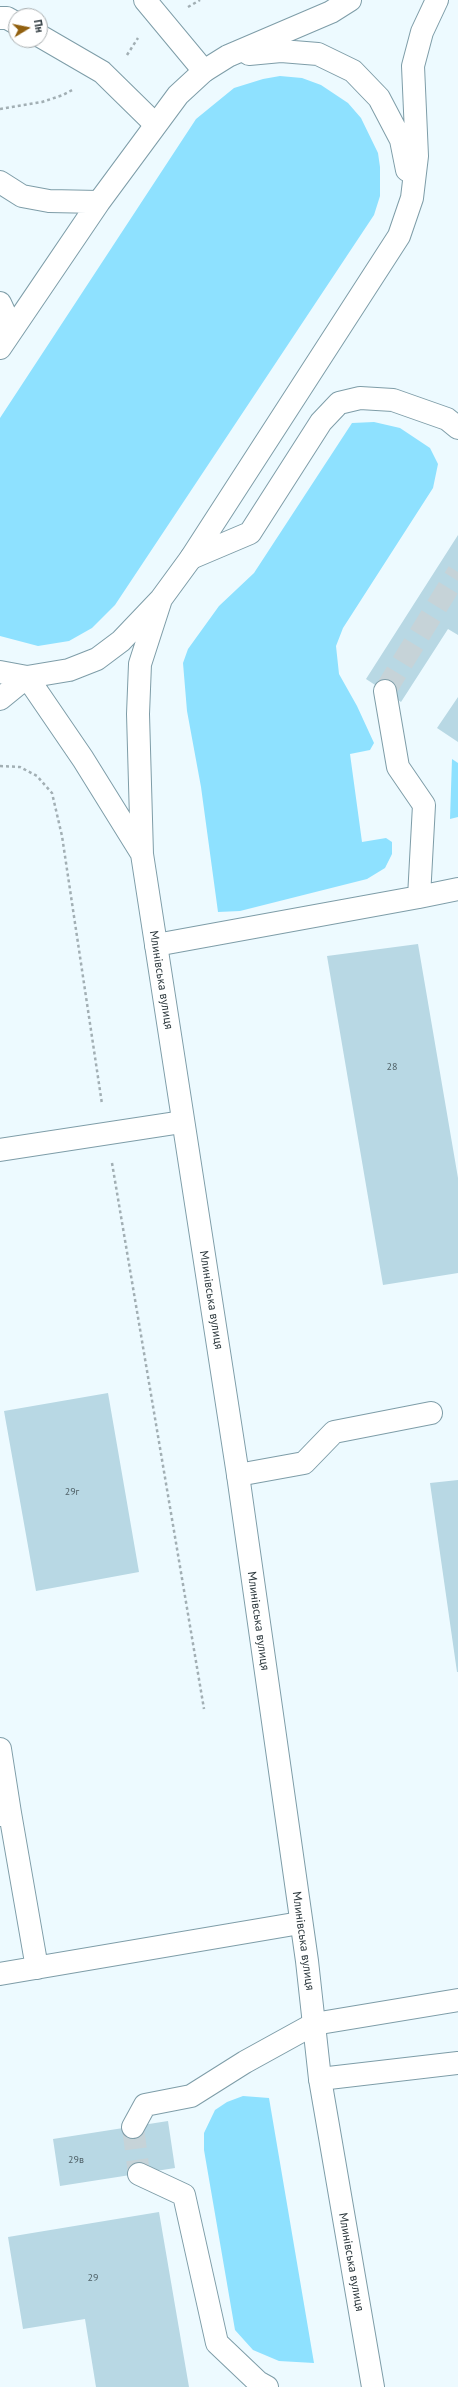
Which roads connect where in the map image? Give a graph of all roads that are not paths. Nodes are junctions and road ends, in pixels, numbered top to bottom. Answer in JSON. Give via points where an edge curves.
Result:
{"nodes":[{"id":1,"x":145,"y":0,"type":"edge"},
{"id":2,"x":350,"y":0,"type":"edge"},
{"id":3,"x":437,"y":0,"type":"edge"},
{"id":4,"x":48,"y":41,"type":"edge"},
{"id":5,"x":228,"y":56,"type":"junction"},
{"id":6,"x":204,"y":71,"type":"junction"},
{"id":7,"x":155,"y":124,"type":"junction"},
{"id":8,"x":0,"y":182,"type":"edge"},
{"id":9,"x":412,"y":198,"type":"junction"},
{"id":10,"x":99,"y":202,"type":"junction"},
{"id":11,"x":0,"y":302,"type":"edge"},
{"id":12,"x":12,"y":329,"type":"junction"},
{"id":13,"x":0,"y":348,"type":"edge"},
{"id":14,"x":458,"y":428,"type":"edge"},
{"id":15,"x":190,"y":558,"type":"junction"},
{"id":16,"x":161,"y":599,"type":"junction"},
{"id":17,"x":0,"y":672,"type":"edge"},
{"id":18,"x":27,"y":677,"type":"junction"},
{"id":19,"x":385,"y":691,"type":"tunnel mouth"},
{"id":20,"x":0,"y":700,"type":"edge"},
{"id":21,"x":142,"y":854,"type":"junction"},
{"id":22,"x":458,"y":889,"type":"edge"},
{"id":23,"x":419,"y":897,"type":"junction"},
{"id":24,"x":156,"y":945,"type":"junction"},
{"id":25,"x":182,"y":1122,"type":"junction"},
{"id":26,"x":0,"y":1150,"type":"edge"},
{"id":27,"x":431,"y":1413,"type":"dead end"},
{"id":28,"x":238,"y":1475,"type":"junction"},
{"id":29,"x":0,"y":1749,"type":"edge"},
{"id":30,"x":5,"y":1814,"type":"edge"},
{"id":31,"x":300,"y":1923,"type":"junction"},
{"id":32,"x":37,"y":1968,"type":"junction"},
{"id":33,"x":0,"y":1974,"type":"edge"},
{"id":34,"x":458,"y":2000,"type":"edge"},
{"id":35,"x":314,"y":2024,"type":"junction"},
{"id":36,"x":458,"y":2063,"type":"edge"},
{"id":37,"x":320,"y":2079,"type":"junction"},
{"id":38,"x":133,"y":2127,"type":"tunnel mouth"},
{"id":39,"x":139,"y":2174,"type":"dead end"},
{"id":40,"x":267,"y":2387,"type":"edge"},
{"id":41,"x":373,"y":2387,"type":"edge"}],
"edges":[{"from":1,"to":6,"type":"main road"},
{"from":2,"to":5,"type":"main road","via":[[331,12]]},
{"from":3,"to":9,"type":"main road","via":[[422,32],[413,66],[417,156]]},
{"from":4,"to":7,"type":"main road","via":[[102,72]]},
{"from":5,"to":6,"type":"main road"},
{"from":5,"to":9,"type":"main road","via":[[281,51],[318,54],[354,71],[379,98],[401,140]]},
{"from":6,"to":7,"type":"main road","via":[[178,95]]},
{"from":7,"to":10,"type":"main road"},
{"from":8,"to":10,"type":"main road","via":[[22,196],[49,201]]},
{"from":9,"to":15,"type":"main road","via":[[399,236]]},
{"from":10,"to":12,"type":"main road"},
{"from":11,"to":12,"type":"main road"},
{"from":12,"to":13,"type":"main road"},
{"from":14,"to":15,"type":"main road","via":[[448,419],[394,400],[360,398],[340,403],[321,422],[250,532]]},
{"from":15,"to":16,"type":"main road"},
{"from":16,"to":18,"type":"main road","via":[[121,641],[97,659],[69,670]]},
{"from":16,"to":21,"type":"main road","name":"Млинівська вулиця","via":[[140,664],[138,714]]},
{"from":17,"to":18,"type":"main road"},
{"from":18,"to":20,"type":"main road"},
{"from":18,"to":21,"type":"main road","name":"Млинівська вулиця","via":[[83,759]]},
{"from":19,"to":23,"type":"main road","via":[[398,767],[424,805]]},
{"from":21,"to":24,"type":"main road","name":"Млинівська вулиця"},
{"from":22,"to":23,"type":"main road"},
{"from":23,"to":24,"type":"main road"},
{"from":24,"to":25,"type":"main road","name":"Млинівська вулиця"},
{"from":25,"to":26,"type":"main road"},
{"from":25,"to":28,"type":"main road","name":"Млинівська вулиця"},
{"from":27,"to":28,"type":"main road","via":[[334,1432],[304,1463]]},
{"from":28,"to":31,"type":"main road","name":"Млинівська вулиця"},
{"from":29,"to":30,"type":"main road"},
{"from":30,"to":32,"type":"main road"},
{"from":31,"to":32,"type":"main road"},
{"from":31,"to":35,"type":"main road","name":"Млинівська вулиця"},
{"from":32,"to":33,"type":"main road"},
{"from":34,"to":35,"type":"main road"},
{"from":35,"to":37,"type":"main road","name":"Млинівська вулиця"},
{"from":35,"to":38,"type":"main road","via":[[245,2062],[191,2096],[145,2105]]},
{"from":36,"to":37,"type":"main road"},
{"from":37,"to":41,"type":"main road","name":"Млинівська вулиця"},
{"from":39,"to":40,"type":"main road","via":[[184,2196],[217,2343],[258,2382]]}]}
